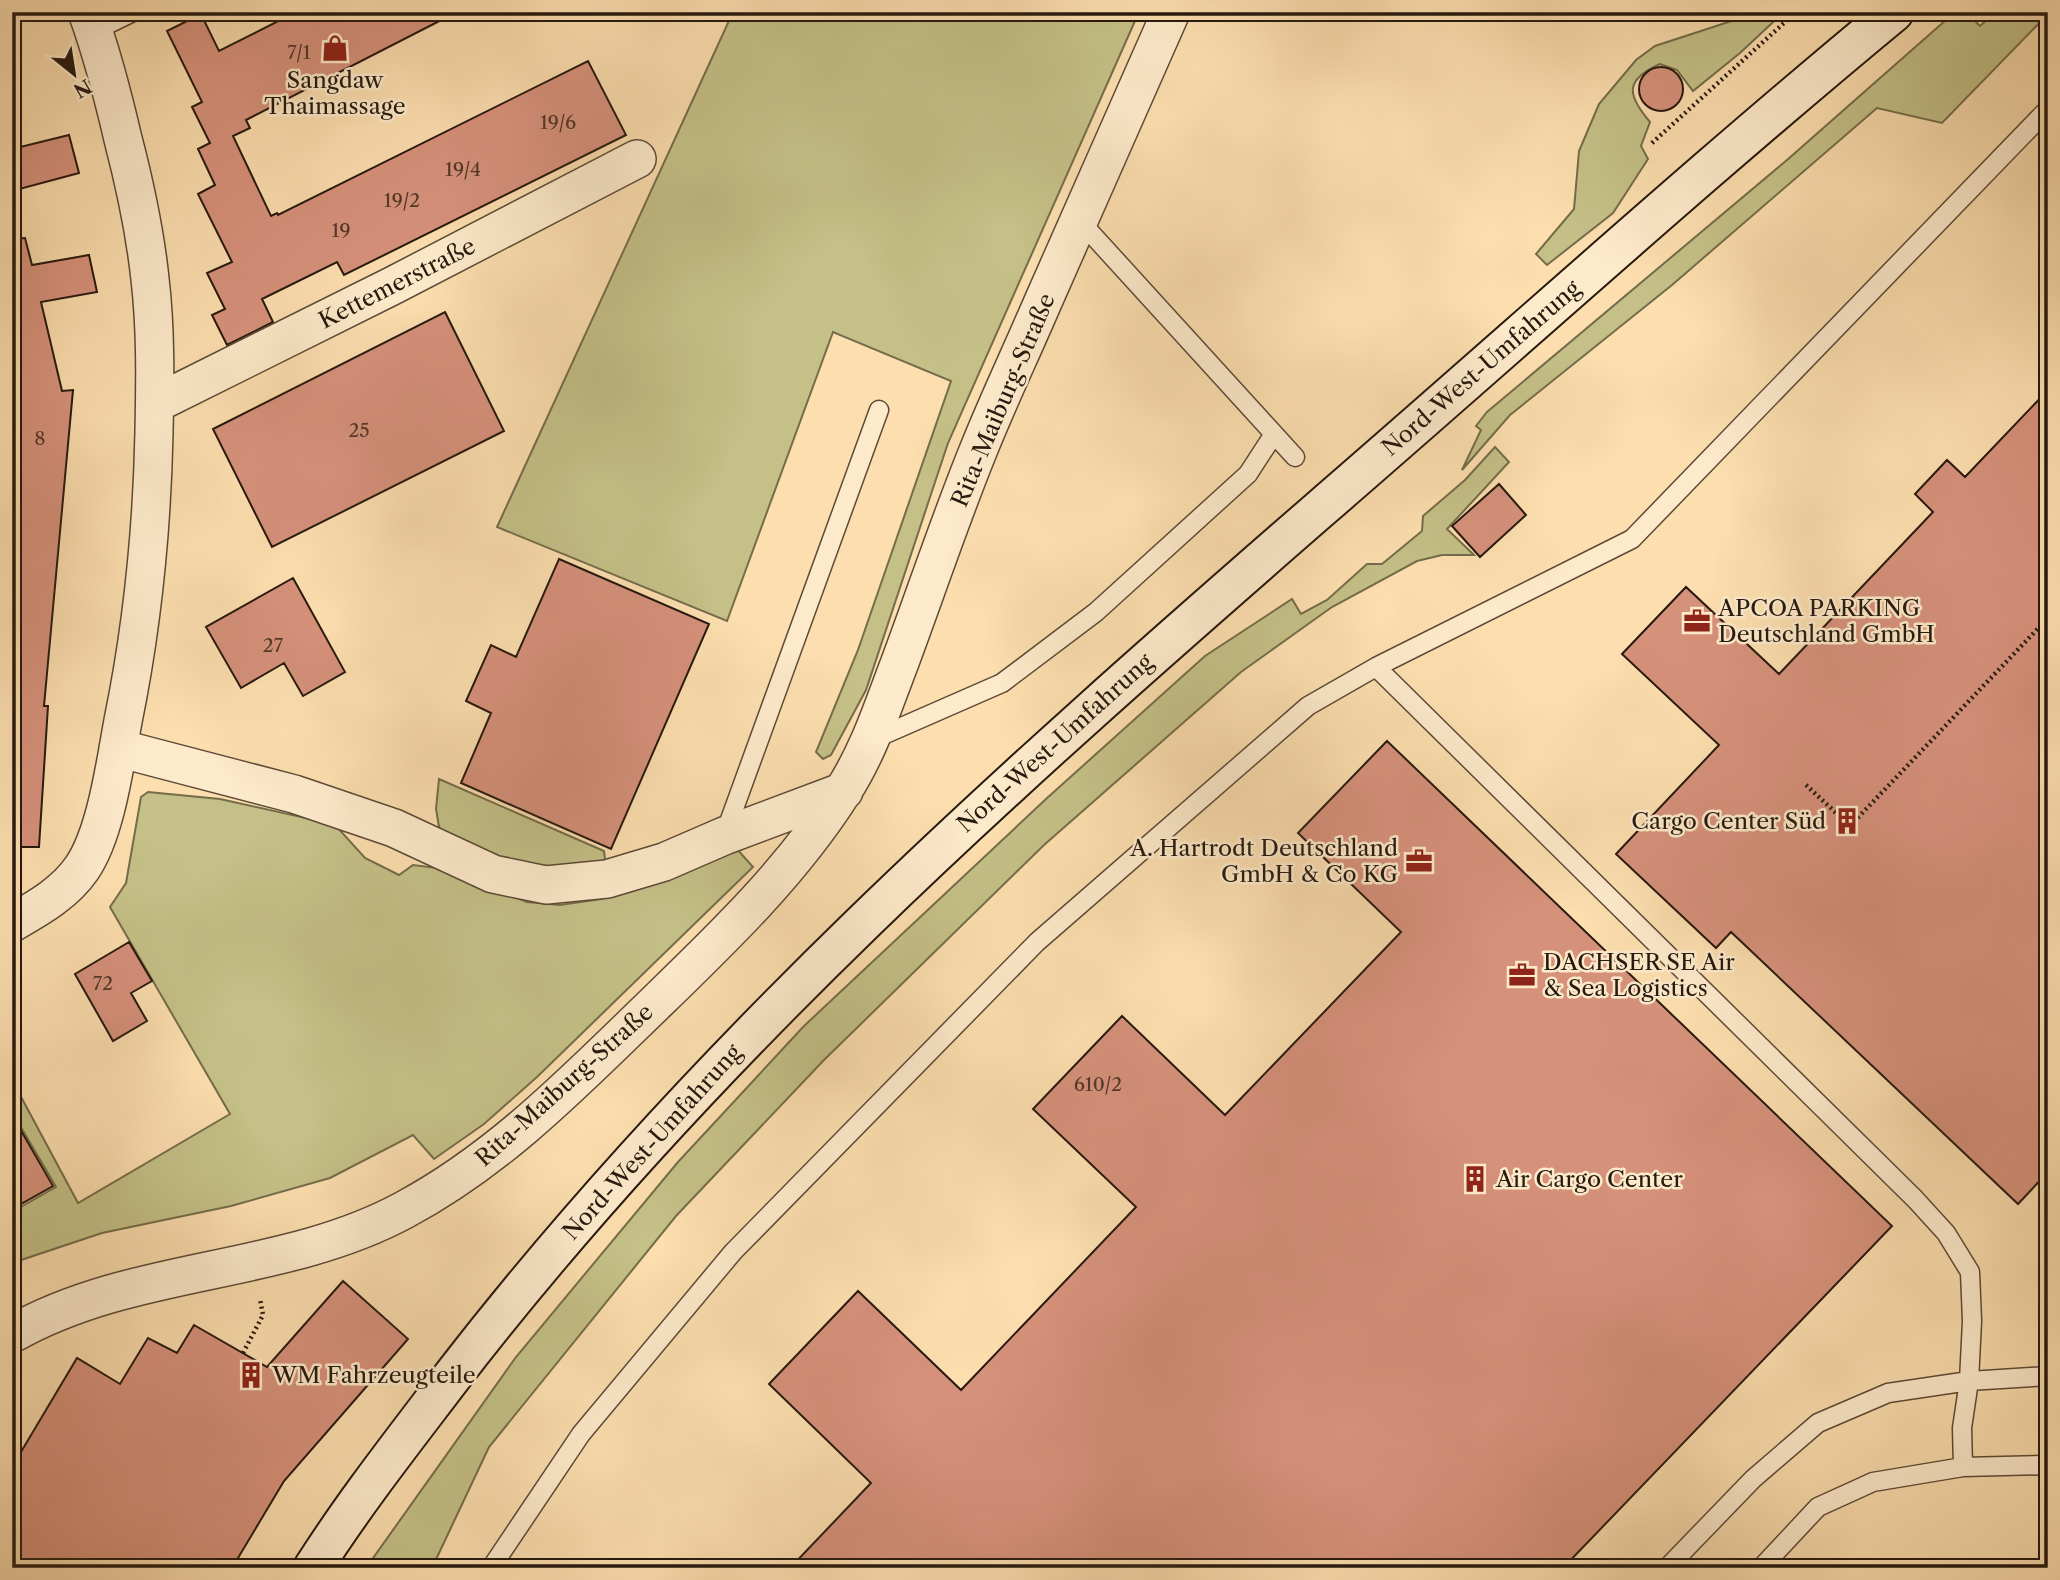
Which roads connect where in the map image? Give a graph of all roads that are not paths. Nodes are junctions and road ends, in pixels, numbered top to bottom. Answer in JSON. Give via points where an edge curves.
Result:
{"nodes":[{"id":1,"x":133,"y":12,"type":"edge"},
{"id":2,"x":1171,"y":12,"type":"edge"},
{"id":3,"x":1894,"y":12,"type":"edge"},
{"id":4,"x":90,"y":22,"type":"edge"},
{"id":5,"x":2048,"y":109,"type":"edge"},
{"id":6,"x":638,"y":159,"type":"dead end"},
{"id":7,"x":1079,"y":220,"type":"junction"},
{"id":8,"x":155,"y":404,"type":"junction"},
{"id":9,"x":879,"y":410,"type":"dead end"},
{"id":10,"x":1274,"y":435,"type":"junction"},
{"id":11,"x":1295,"y":457,"type":"dead end"},
{"id":12,"x":1376,"y":667,"type":"junction"},
{"id":13,"x":871,"y":740,"type":"junction"},
{"id":14,"x":118,"y":748,"type":"junction"},
{"id":15,"x":844,"y":791,"type":"junction"},
{"id":16,"x":724,"y":836,"type":"junction"},
{"id":17,"x":12,"y":923,"type":"edge"},
{"id":18,"x":12,"y":1334,"type":"edge"},
{"id":19,"x":2048,"y":1376,"type":"edge"},
{"id":20,"x":1969,"y":1381,"type":"junction"},
{"id":21,"x":2048,"y":1465,"type":"edge"},
{"id":22,"x":1963,"y":1467,"type":"junction"},
{"id":23,"x":313,"y":1568,"type":"edge"},
{"id":24,"x":491,"y":1568,"type":"edge"},
{"id":25,"x":1667,"y":1568,"type":"edge"},
{"id":26,"x":1761,"y":1568,"type":"edge"}],
"edges":[{"from":1,"to":4,"type":"lane"},
{"from":2,"to":7,"type":"street","name":"Rita-Maiburg-Straße"},
{"from":3,"to":23,"type":"main road","name":"Nord-West-Umfahrung","via":[[1768,116],[1141,665],[881,903],[672,1116],[571,1230],[411,1431]]},
{"from":4,"to":8,"type":"street","via":[[140,214],[150,279]]},
{"from":5,"to":12,"type":"lane","via":[[1632,540]]},
{"from":6,"to":8,"type":"street","name":"Kettemerstraße"},
{"from":7,"to":10,"type":"lane"},
{"from":7,"to":13,"type":"street","name":"Rita-Maiburg-Straße","via":[[978,450]]},
{"from":8,"to":14,"type":"street","via":[[148,564],[139,643]]},
{"from":9,"to":16,"type":"lane"},
{"from":10,"to":11,"type":"lane"},
{"from":10,"to":13,"type":"lane","via":[[1248,474],[1096,612],[1002,683]]},
{"from":12,"to":20,"type":"lane","via":[[1946,1233],[1970,1272]]},
{"from":12,"to":24,"type":"lane","via":[[1308,706],[1037,942],[733,1252],[581,1434]]},
{"from":13,"to":15,"type":"street","name":"Rita-Maiburg-Straße"},
{"from":14,"to":16,"type":"street","via":[[294,794],[394,828],[493,874],[547,885],[607,879],[664,862]]},
{"from":14,"to":17,"type":"street","via":[[96,838],[83,867],[65,889]]},
{"from":15,"to":16,"type":"street"},
{"from":15,"to":18,"type":"street","name":"Rita-Maiburg-Straße","via":[[723,938],[490,1156],[403,1210],[354,1233],[320,1245],[120,1290]]},
{"from":19,"to":20,"type":"lane"},
{"from":20,"to":22,"type":"lane","via":[[1962,1428]]},
{"from":20,"to":25,"type":"lane","via":[[1888,1394],[1818,1423],[1753,1479]]},
{"from":21,"to":22,"type":"lane"},
{"from":22,"to":26,"type":"lane","via":[[1873,1482],[1818,1507]]}]}
